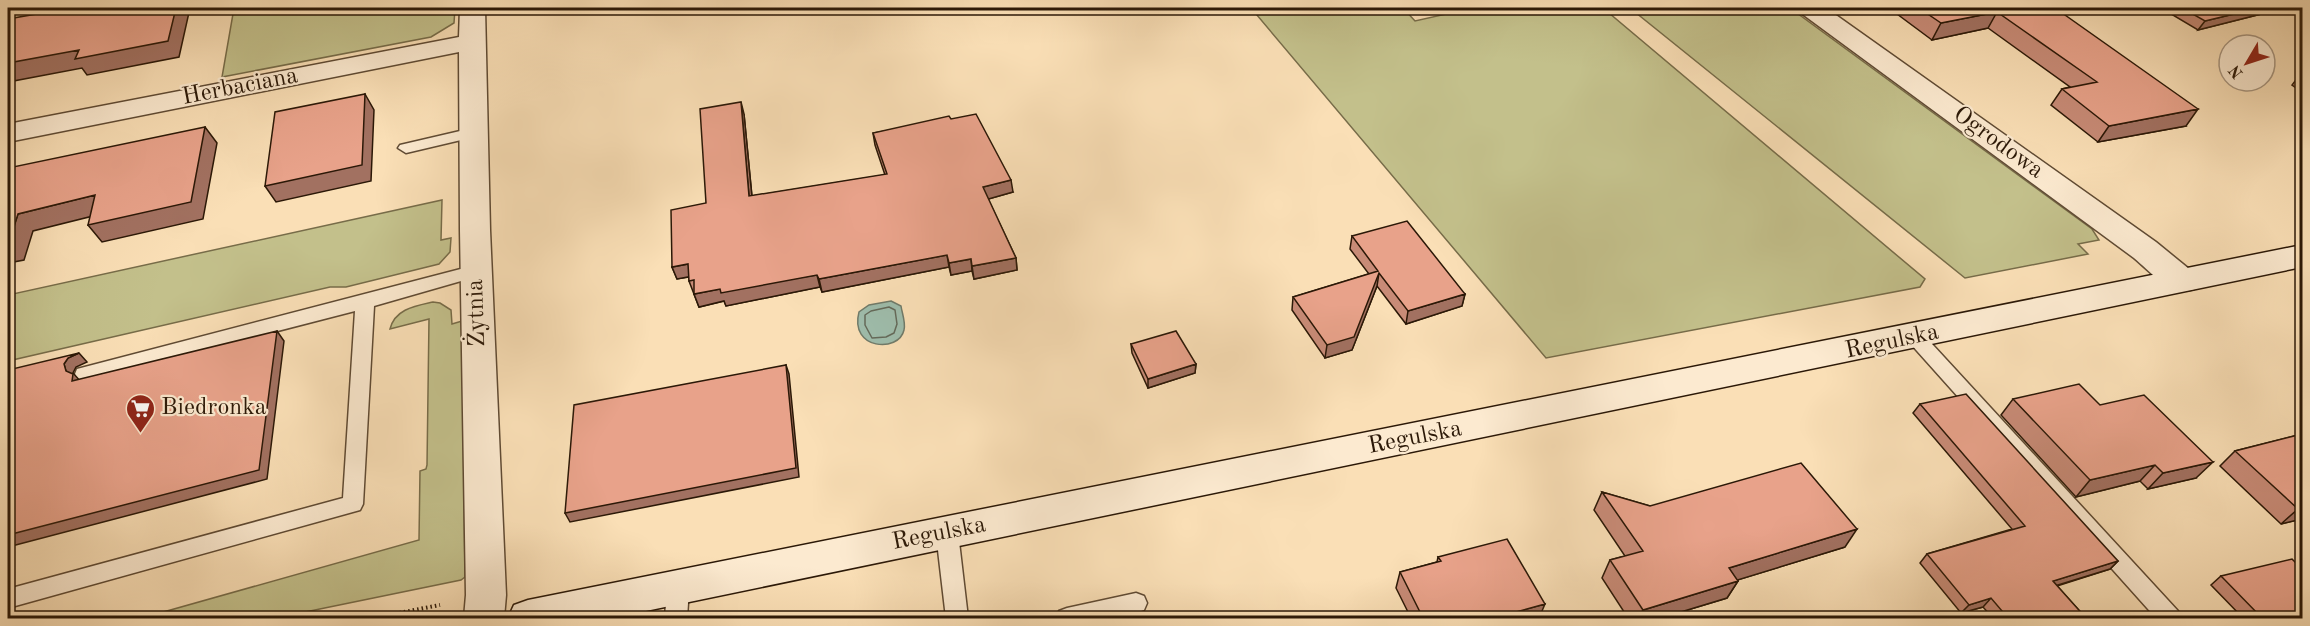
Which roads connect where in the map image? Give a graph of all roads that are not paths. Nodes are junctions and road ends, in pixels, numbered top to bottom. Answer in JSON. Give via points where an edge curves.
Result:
{"nodes":[{"id":1,"x":472,"y":8,"type":"edge"},
{"id":2,"x":1810,"y":8,"type":"edge"},
{"id":3,"x":472,"y":42,"type":"junction"},
{"id":4,"x":8,"y":133,"type":"edge"},
{"id":5,"x":473,"y":133,"type":"junction"},
{"id":6,"x":406,"y":148,"type":"dead end"},
{"id":7,"x":2302,"y":256,"type":"edge"},
{"id":8,"x":476,"y":271,"type":"junction"},
{"id":9,"x":2183,"y":281,"type":"junction"},
{"id":10,"x":365,"y":302,"type":"junction"},
{"id":11,"x":1914,"y":337,"type":"junction"},
{"id":12,"x":84,"y":374,"type":"dead end"},
{"id":13,"x":947,"y":533,"type":"junction"},
{"id":14,"x":8,"y":599,"type":"edge"},
{"id":15,"x":677,"y":603,"type":"edge"},
{"id":16,"x":1136,"y":603,"type":"dead end"},
{"id":17,"x":484,"y":618,"type":"edge"},
{"id":18,"x":528,"y":618,"type":"edge"},
{"id":19,"x":957,"y":618,"type":"edge"},
{"id":20,"x":1067,"y":618,"type":"edge"},
{"id":21,"x":2170,"y":618,"type":"edge"}],
"edges":[{"from":1,"to":3,"type":"street","name":"Żytnia"},
{"from":2,"to":9,"type":"street","name":"Ogrodowa"},
{"from":3,"to":4,"type":"street","name":"Herbaciana"},
{"from":3,"to":5,"type":"street","name":"Żytnia"},
{"from":5,"to":6,"type":"lane"},
{"from":5,"to":8,"type":"street","name":"Żytnia"},
{"from":7,"to":9,"type":"street","name":"Regulska"},
{"from":8,"to":10,"type":"lane"},
{"from":8,"to":17,"type":"street","name":"Żytnia"},
{"from":9,"to":11,"type":"street","name":"Regulska"},
{"from":10,"to":12,"type":"lane"},
{"from":10,"to":14,"type":"lane","via":[[353,504]]},
{"from":11,"to":13,"type":"street","name":"Regulska"},
{"from":11,"to":21,"type":"lane"},
{"from":13,"to":15,"type":"street","name":"Regulska"},
{"from":13,"to":19,"type":"lane"},
{"from":15,"to":18,"type":"street","name":"Regulska"},
{"from":16,"to":20,"type":"lane"}]}
